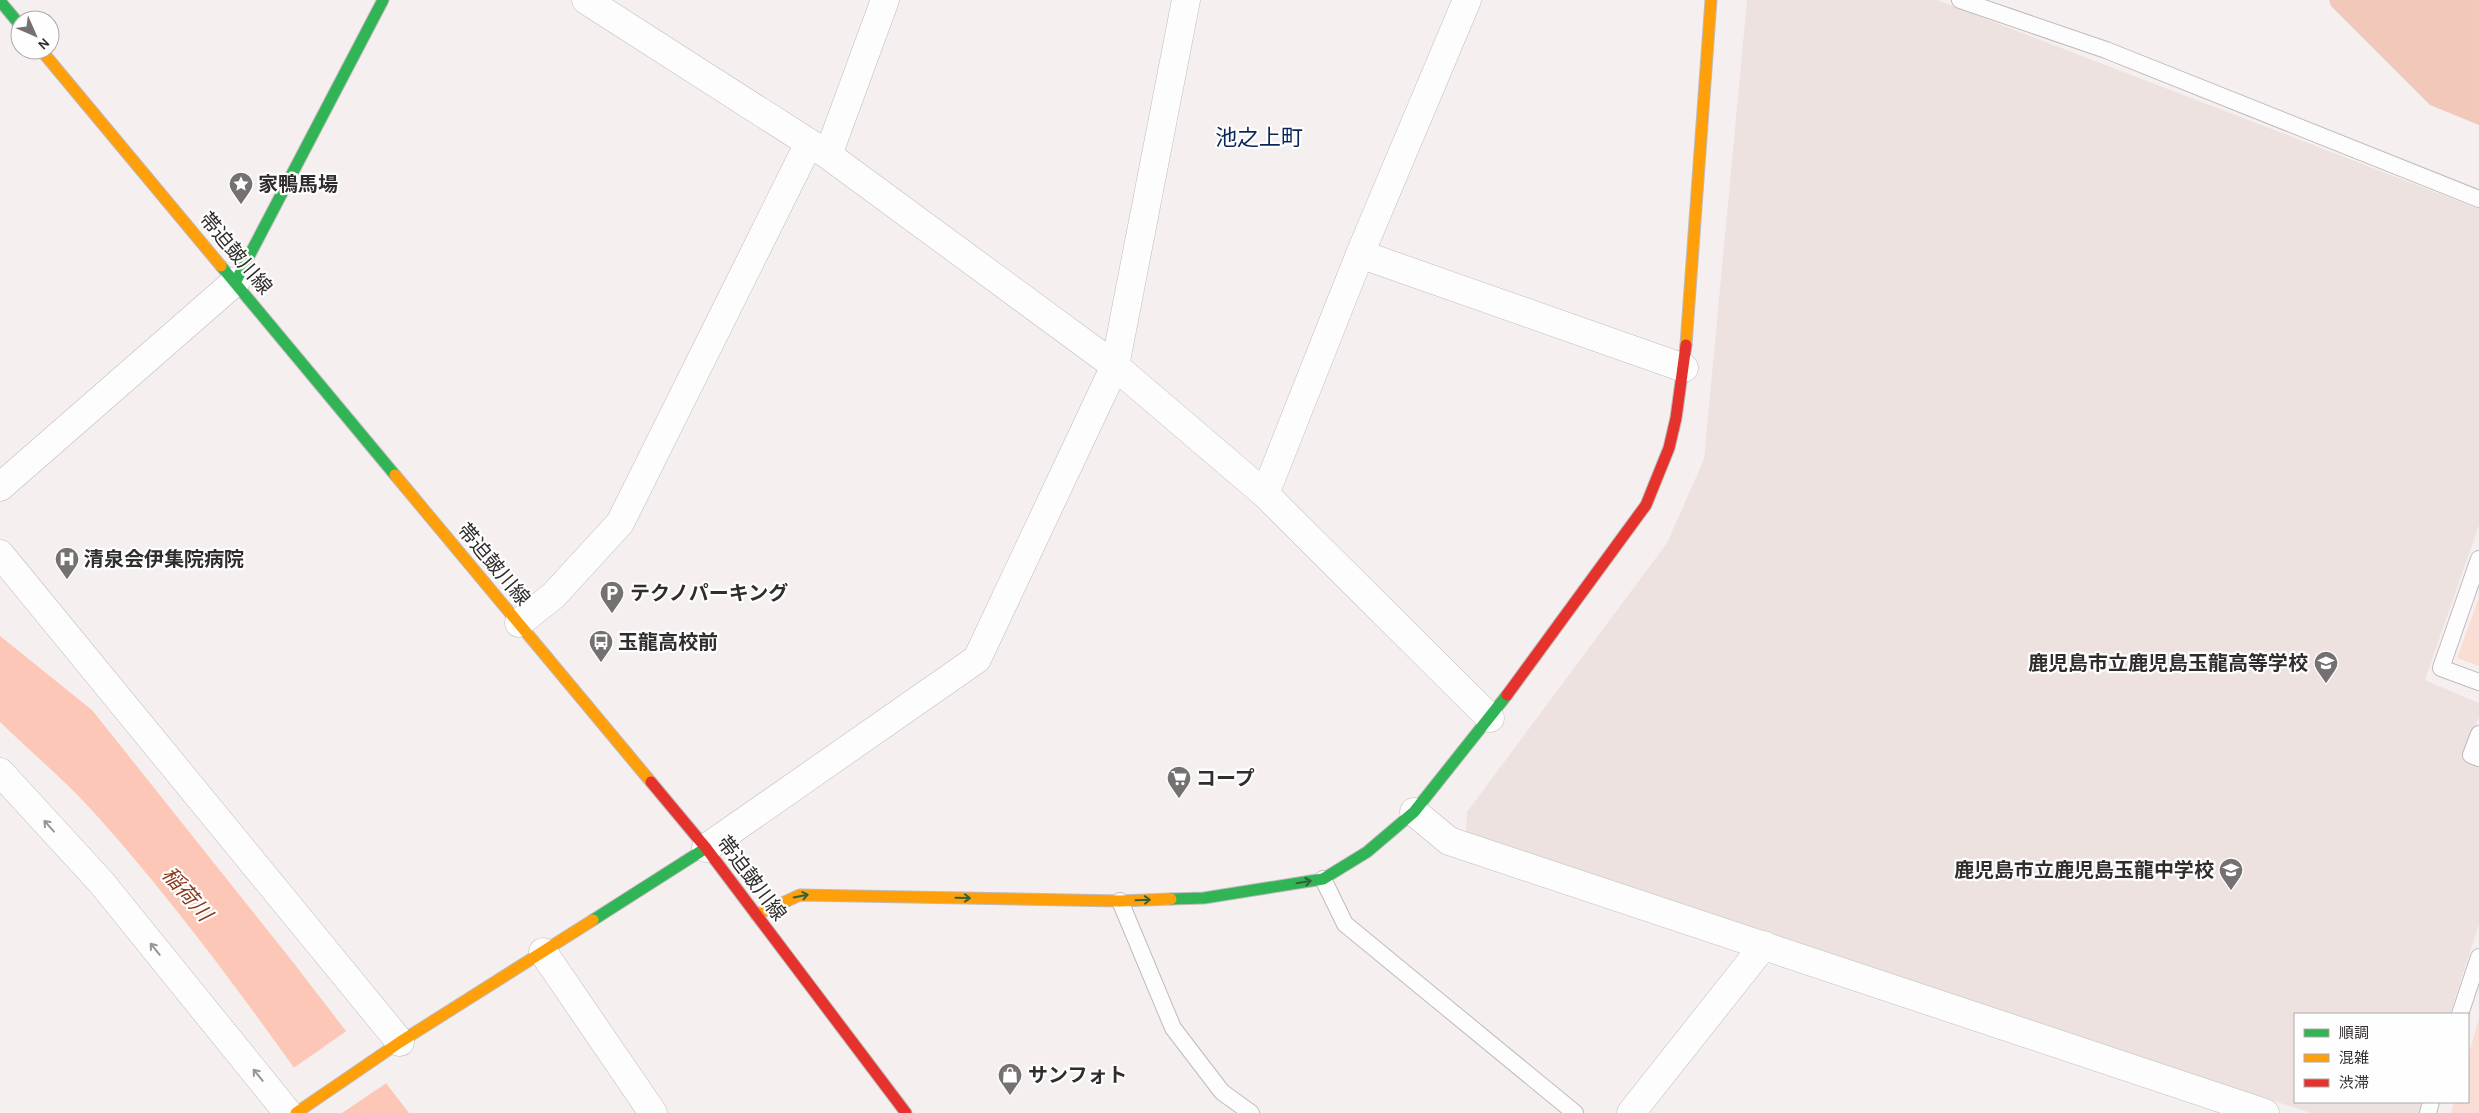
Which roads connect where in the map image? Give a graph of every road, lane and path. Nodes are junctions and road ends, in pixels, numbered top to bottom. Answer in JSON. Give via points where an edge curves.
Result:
{"nodes":[{"id":1,"x":383,"y":0,"type":"edge"},
{"id":2,"x":586,"y":0,"type":"edge"},
{"id":3,"x":885,"y":0,"type":"edge"},
{"id":4,"x":1186,"y":0,"type":"edge"},
{"id":5,"x":1467,"y":0,"type":"edge"},
{"id":6,"x":1711,"y":0,"type":"edge"},
{"id":7,"x":1960,"y":0,"type":"edge"},
{"id":8,"x":0,"y":2,"type":"edge"},
{"id":9,"x":10,"y":14,"type":"edge"},
{"id":10,"x":49,"y":60,"type":"edge"},
{"id":11,"x":818,"y":149,"type":"junction"},
{"id":12,"x":2479,"y":199,"type":"edge"},
{"id":13,"x":1360,"y":254,"type":"junction"},
{"id":14,"x":236,"y":281,"type":"junction"},
{"id":15,"x":1115,"y":366,"type":"junction"},
{"id":16,"x":1684,"y":368,"type":"junction"},
{"id":17,"x":0,"y":487,"type":"edge"},
{"id":18,"x":1265,"y":494,"type":"junction"},
{"id":19,"x":0,"y":554,"type":"edge"},
{"id":20,"x":2479,"y":559,"type":"edge"},
{"id":21,"x":519,"y":623,"type":"junction"},
{"id":22,"x":2479,"y":682,"type":"edge"},
{"id":23,"x":1490,"y":718,"type":"junction"},
{"id":24,"x":2479,"y":734,"type":"edge"},
{"id":25,"x":2479,"y":758,"type":"edge"},
{"id":26,"x":0,"y":772,"type":"edge"},
{"id":27,"x":1414,"y":812,"type":"junction"},
{"id":28,"x":706,"y":848,"type":"junction"},
{"id":29,"x":1323,"y":879,"type":"junction"},
{"id":30,"x":1120,"y":901,"type":"junction"},
{"id":31,"x":756,"y":915,"type":"junction"},
{"id":32,"x":1764,"y":944,"type":"junction"},
{"id":33,"x":543,"y":952,"type":"junction"},
{"id":34,"x":2479,"y":957,"type":"edge"},
{"id":35,"x":2460,"y":1013,"type":"edge"},
{"id":36,"x":396,"y":1045,"type":"junction"},
{"id":37,"x":294,"y":1113,"type":"edge"},
{"id":38,"x":653,"y":1113,"type":"edge"},
{"id":39,"x":906,"y":1113,"type":"edge"},
{"id":40,"x":1250,"y":1113,"type":"edge"},
{"id":41,"x":1575,"y":1113,"type":"edge"},
{"id":42,"x":1630,"y":1113,"type":"edge"},
{"id":43,"x":2265,"y":1113,"type":"edge"}],
"edges":[{"from":1,"to":14,"type":"street"},
{"from":2,"to":11,"type":"street"},
{"from":3,"to":11,"type":"street"},
{"from":4,"to":15,"type":"street"},
{"from":5,"to":13,"type":"street"},
{"from":6,"to":16,"type":"street"},
{"from":7,"to":12,"type":"lane","via":[[2106,50]]},
{"from":8,"to":9,"type":"street"},
{"from":10,"to":14,"type":"street","name":"帯迫皷川線"},
{"from":11,"to":15,"type":"street"},
{"from":11,"to":21,"type":"street","via":[[620,523],[554,595]]},
{"from":13,"to":16,"type":"street"},
{"from":13,"to":18,"type":"street"},
{"from":14,"to":17,"type":"street"},
{"from":14,"to":21,"type":"street","name":"帯迫皷川線"},
{"from":15,"to":18,"type":"street"},
{"from":15,"to":28,"type":"street","via":[[977,659]]},
{"from":16,"to":23,"type":"street","via":[[1669,448],[1646,505]]},
{"from":18,"to":23,"type":"street"},
{"from":19,"to":36,"type":"street"},
{"from":20,"to":22,"type":"lane","via":[[2440,668]]},
{"from":21,"to":28,"type":"street","name":"帯迫皷川線"},
{"from":23,"to":27,"type":"street"},
{"from":24,"to":25,"type":"lane","via":[[2471,755]]},
{"from":37,"to":26,"type":"street","one_way":true,"via":[[100,882]]},
{"from":27,"to":29,"type":"street","via":[[1367,852]]},
{"from":27,"to":32,"type":"street","via":[[1449,841]]},
{"from":28,"to":31,"type":"street","name":"帯迫皷川線"},
{"from":28,"to":33,"type":"street"},
{"from":30,"to":29,"type":"street","one_way":true,"via":[[1204,898]]},
{"from":29,"to":41,"type":"lane","via":[[1345,924]]},
{"from":31,"to":30,"type":"street","one_way":true,"via":[[800,895]]},
{"from":30,"to":40,"type":"lane","via":[[1173,1028],[1222,1092]]},
{"from":31,"to":39,"type":"street","name":"帯迫皷川線"},
{"from":32,"to":42,"type":"street"},
{"from":32,"to":43,"type":"street"},
{"from":33,"to":36,"type":"street"},
{"from":33,"to":38,"type":"street"},
{"from":34,"to":35,"type":"lane"},
{"from":36,"to":37,"type":"street"}]}
